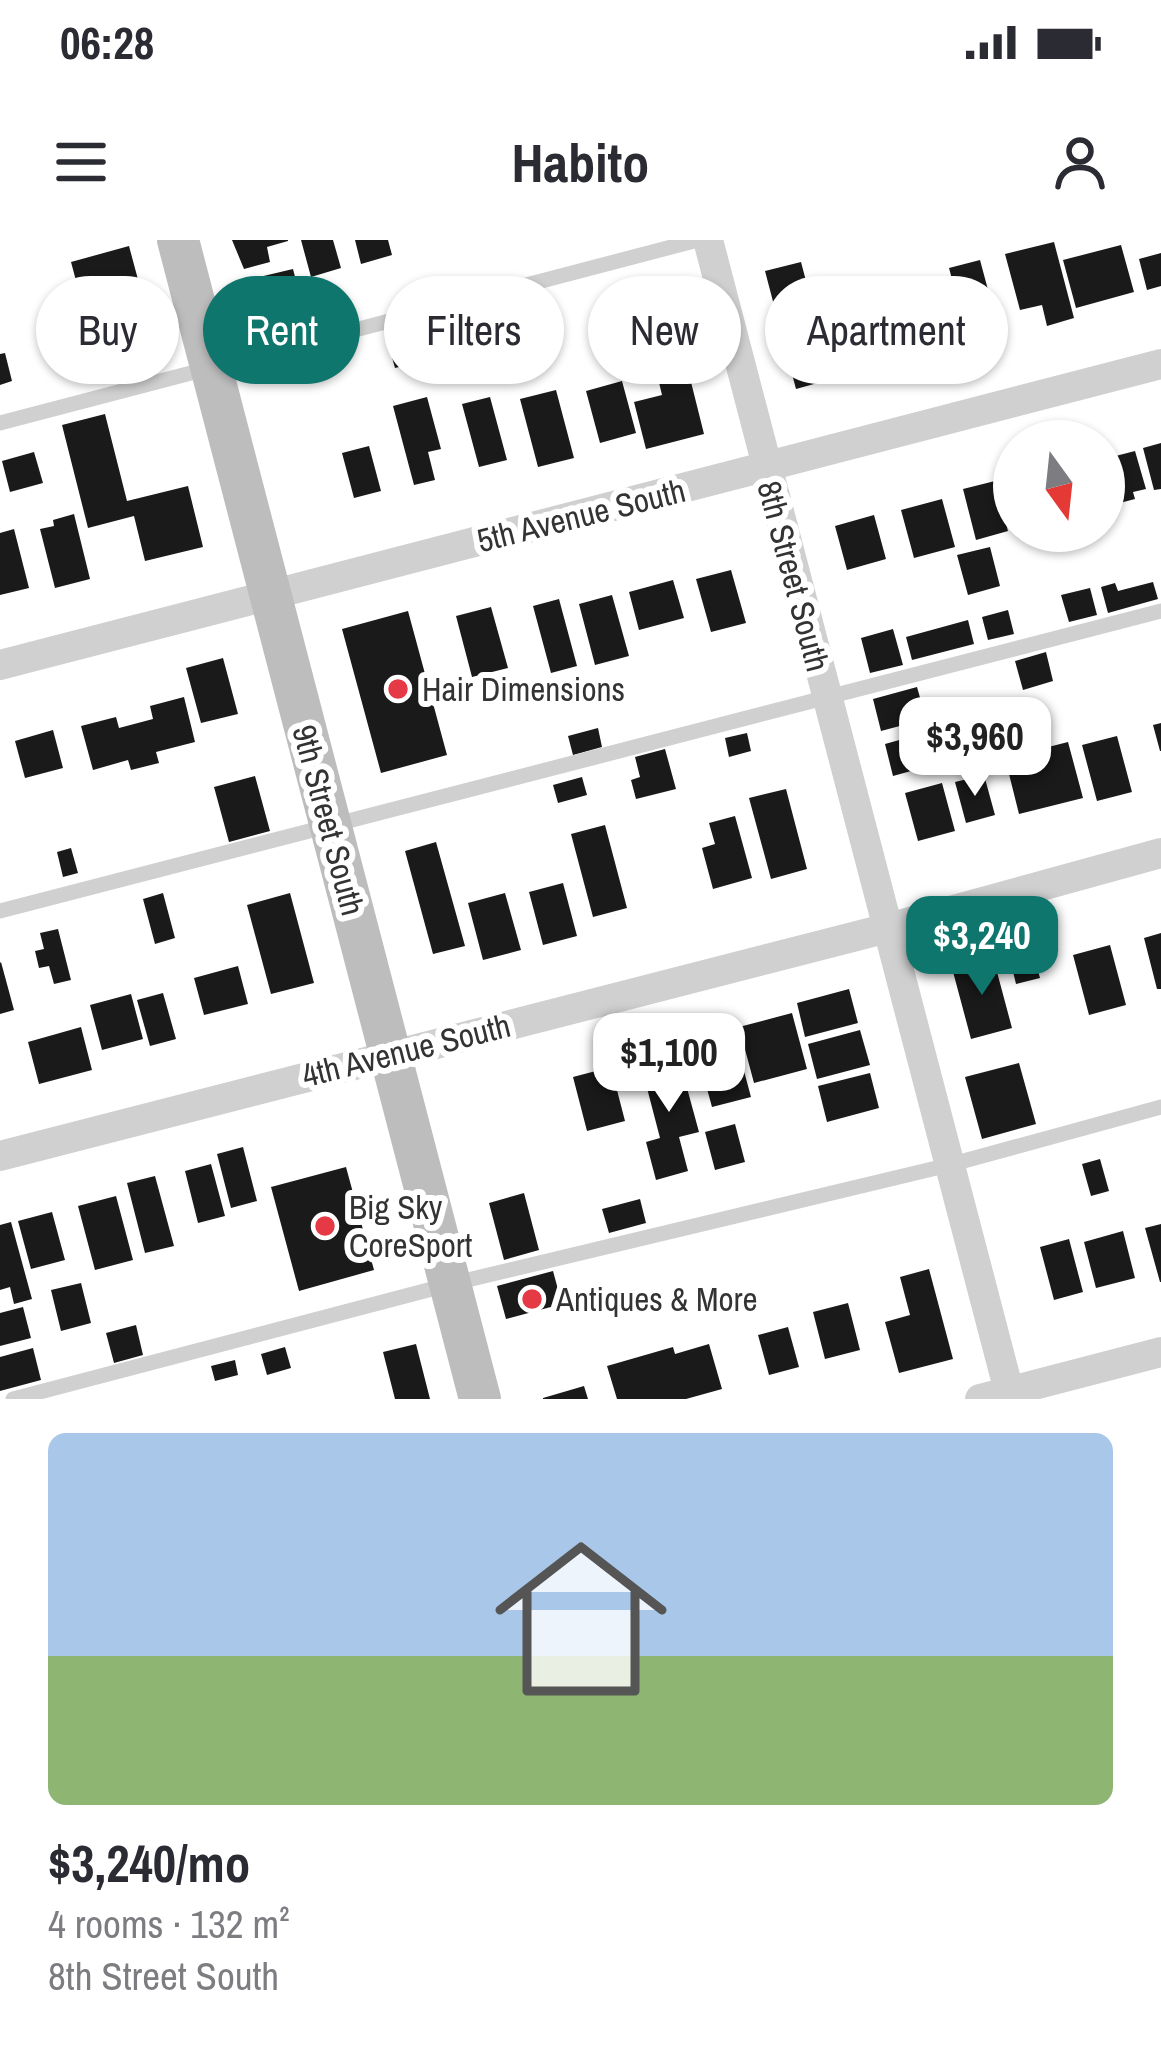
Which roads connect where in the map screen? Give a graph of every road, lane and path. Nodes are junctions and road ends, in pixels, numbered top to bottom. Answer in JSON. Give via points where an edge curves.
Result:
{"nodes":[{"id":1,"x":178,"y":240,"type":"edge"},
{"id":2,"x":698,"y":240,"type":"edge"},
{"id":3,"x":708,"y":240,"type":"edge"},
{"id":4,"x":360,"y":331,"type":"edge"},
{"id":5,"x":203,"y":342,"type":"edge"},
{"id":6,"x":1161,"y":364,"type":"edge"},
{"id":7,"x":203,"y":373,"type":"edge"},
{"id":8,"x":213,"y":384,"type":"edge"},
{"id":9,"x":0,"y":423,"type":"edge"},
{"id":10,"x":765,"y":468,"type":"junction"},
{"id":11,"x":269,"y":595,"type":"junction"},
{"id":12,"x":1161,"y":611,"type":"edge"},
{"id":13,"x":0,"y":665,"type":"edge"},
{"id":14,"x":826,"y":698,"type":"junction"},
{"id":15,"x":330,"y":824,"type":"junction"},
{"id":16,"x":1161,"y":853,"type":"edge"},
{"id":17,"x":0,"y":911,"type":"edge"},
{"id":18,"x":888,"y":928,"type":"junction"},
{"id":19,"x":391,"y":1053,"type":"junction"},
{"id":20,"x":1161,"y":1107,"type":"edge"},
{"id":21,"x":0,"y":1156,"type":"edge"},
{"id":22,"x":949,"y":1165,"type":"junction"},
{"id":23,"x":451,"y":1284,"type":"junction"},
{"id":24,"x":1161,"y":1352,"type":"edge"},
{"id":25,"x":1000,"y":1396,"type":"edge"},
{"id":26,"x":13,"y":1399,"type":"edge"},
{"id":27,"x":480,"y":1399,"type":"edge"}],
"edges":[{"from":1,"to":5,"type":"main road","name":"9th Street South"},
{"from":2,"to":4,"type":"lane"},
{"from":3,"to":10,"type":"street","name":"8th Street South"},
{"from":6,"to":10,"type":"street","name":"5th Avenue South"},
{"from":7,"to":9,"type":"lane"},
{"from":8,"to":11,"type":"main road","name":"9th Street South"},
{"from":10,"to":11,"type":"street","name":"5th Avenue South"},
{"from":10,"to":14,"type":"street","name":"8th Street South"},
{"from":11,"to":13,"type":"street","name":"5th Avenue South"},
{"from":11,"to":15,"type":"main road","name":"9th Street South"},
{"from":12,"to":14,"type":"lane"},
{"from":14,"to":15,"type":"lane"},
{"from":14,"to":18,"type":"street","name":"8th Street South"},
{"from":15,"to":17,"type":"lane"},
{"from":15,"to":19,"type":"main road","name":"9th Street South"},
{"from":16,"to":18,"type":"street","name":"4th Avenue South"},
{"from":18,"to":19,"type":"street","name":"4th Avenue South"},
{"from":18,"to":22,"type":"street","name":"8th Street South"},
{"from":19,"to":21,"type":"street","name":"4th Avenue South"},
{"from":19,"to":23,"type":"main road","name":"9th Street South"},
{"from":20,"to":22,"type":"lane"},
{"from":22,"to":23,"type":"lane"},
{"from":22,"to":25,"type":"street","name":"8th Street South"},
{"from":23,"to":26,"type":"lane"},
{"from":23,"to":27,"type":"main road","name":"9th Street South"},
{"from":24,"to":25,"type":"street"}]}
